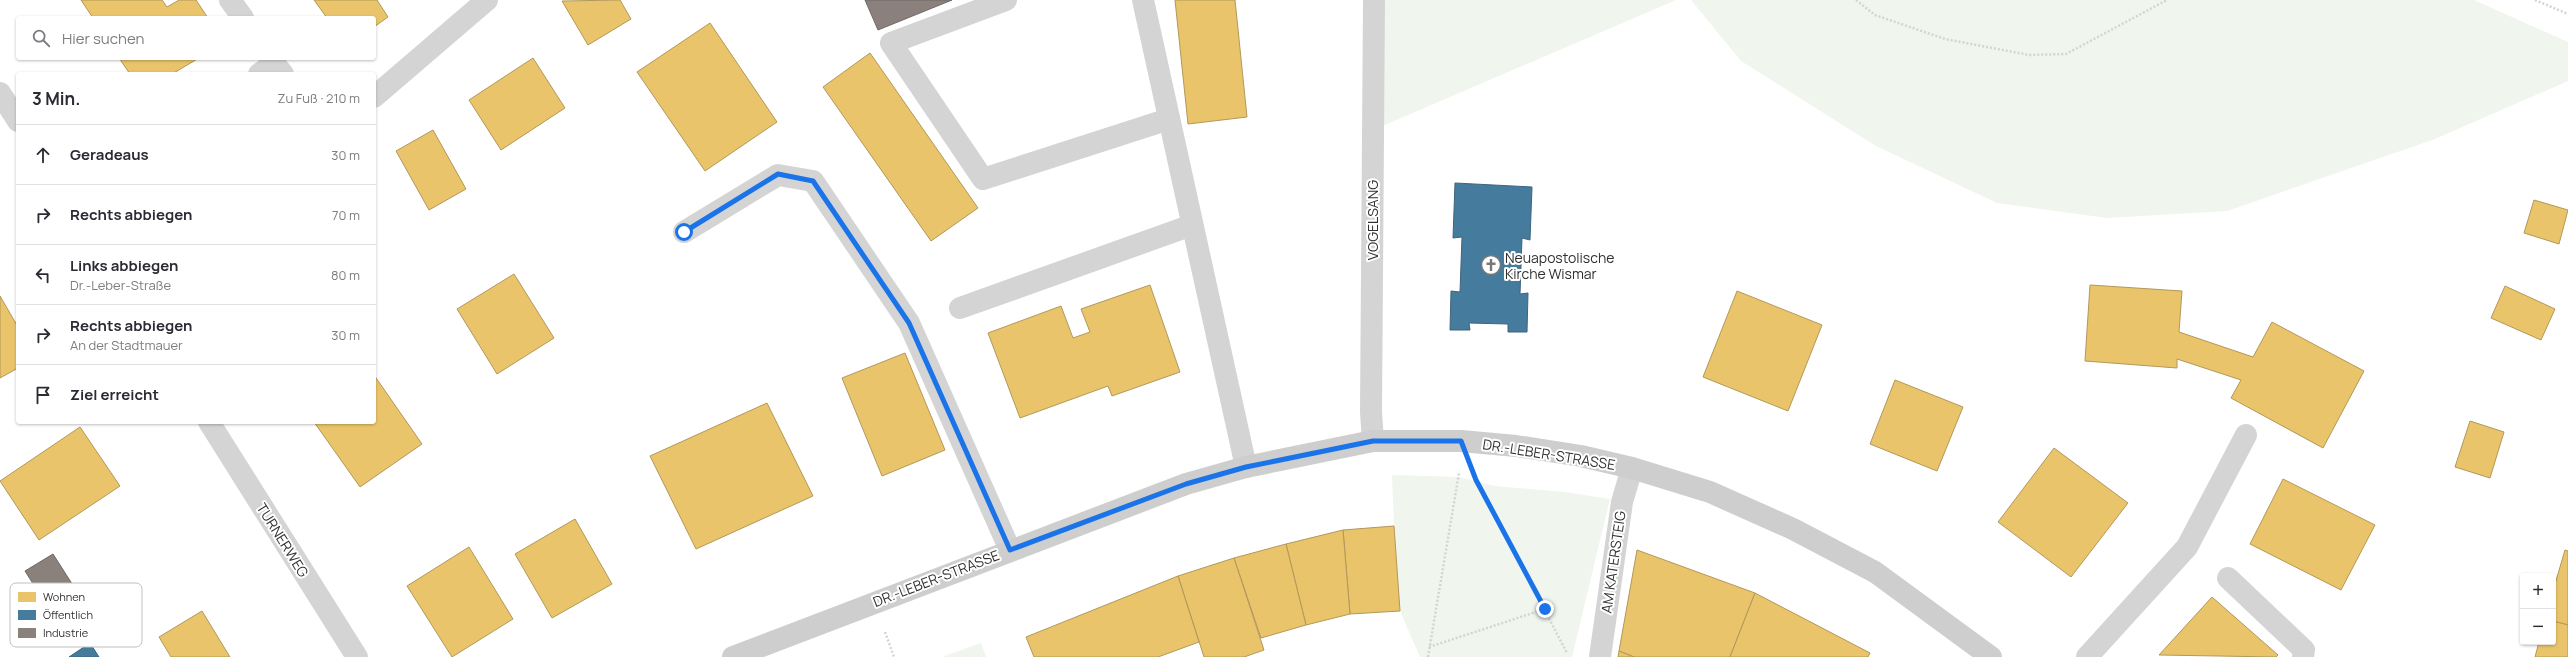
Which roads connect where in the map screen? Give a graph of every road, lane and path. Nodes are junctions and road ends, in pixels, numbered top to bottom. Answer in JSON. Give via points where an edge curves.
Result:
{"nodes":[{"id":1,"x":230,"y":0,"type":"edge"},
{"id":2,"x":487,"y":0,"type":"edge"},
{"id":3,"x":1006,"y":0,"type":"edge"},
{"id":4,"x":1144,"y":0,"type":"edge"},
{"id":5,"x":1374,"y":0,"type":"edge"},
{"id":6,"x":1856,"y":0,"type":"edge"},
{"id":7,"x":2167,"y":0,"type":"edge"},
{"id":8,"x":2535,"y":0,"type":"edge"},
{"id":9,"x":2568,"y":14,"type":"edge"},
{"id":10,"x":242,"y":16,"type":"edge"},
{"id":11,"x":0,"y":93,"type":"edge"},
{"id":12,"x":376,"y":95,"type":"edge"},
{"id":13,"x":16,"y":118,"type":"edge"},
{"id":14,"x":1169,"y":119,"type":"junction"},
{"id":15,"x":1192,"y":225,"type":"junction"},
{"id":16,"x":684,"y":232,"type":"dead end"},
{"id":17,"x":960,"y":308,"type":"dead end"},
{"id":18,"x":210,"y":424,"type":"edge"},
{"id":19,"x":2246,"y":435,"type":"dead end"},
{"id":20,"x":1373,"y":441,"type":"junction"},
{"id":21,"x":1461,"y":441,"type":"junction"},
{"id":22,"x":1246,"y":467,"type":"junction"},
{"id":23,"x":1632,"y":468,"type":"junction"},
{"id":24,"x":1010,"y":550,"type":"junction"},
{"id":25,"x":2228,"y":578,"type":"dead end"},
{"id":26,"x":1545,"y":609,"type":"junction"},
{"id":27,"x":1429,"y":647,"type":"junction"},
{"id":28,"x":357,"y":657,"type":"edge"},
{"id":29,"x":733,"y":657,"type":"edge"},
{"id":30,"x":1428,"y":657,"type":"edge"},
{"id":31,"x":1569,"y":657,"type":"edge"},
{"id":32,"x":1600,"y":657,"type":"edge"},
{"id":33,"x":1991,"y":657,"type":"edge"},
{"id":34,"x":2086,"y":657,"type":"edge"},
{"id":35,"x":2304,"y":657,"type":"edge"}],
"edges":[{"from":1,"to":10,"type":"street"},
{"from":2,"to":12,"type":"street"},
{"from":3,"to":14,"type":"street","via":[[891,43],[983,179]]},
{"from":4,"to":14,"type":"street"},
{"from":5,"to":20,"type":"street","name":"VOGELSANG","via":[[1371,396]]},
{"from":6,"to":7,"type":"path","via":[[1875,15],[1945,39],[2029,55],[2066,54]]},
{"from":8,"to":9,"type":"path"},
{"from":11,"to":13,"type":"street"},
{"from":14,"to":15,"type":"street"},
{"from":15,"to":17,"type":"street"},
{"from":15,"to":22,"type":"street"},
{"from":16,"to":24,"type":"street","via":[[778,174],[813,181],[909,323]]},
{"from":18,"to":28,"type":"street","name":"TURNERWEG"},
{"from":19,"to":34,"type":"street","via":[[2187,547]]},
{"from":20,"to":21,"type":"main road","name":"DR.-LEBER-STRASSE"},
{"from":20,"to":22,"type":"main road","name":"DR.-LEBER-STRASSE"},
{"from":21,"to":23,"type":"main road","name":"DR.-LEBER-STRASSE","via":[[1524,447]]},
{"from":21,"to":26,"type":"path","via":[[1476,480]]},
{"from":21,"to":27,"type":"path","via":[[1459,477]]},
{"from":22,"to":24,"type":"main road","name":"DR.-LEBER-STRASSE","via":[[1186,484]]},
{"from":23,"to":32,"type":"street","name":"AM KATERSTEIG","via":[[1622,502]]},
{"from":23,"to":33,"type":"main road","name":"DR.-LEBER-STRASSE","via":[[1710,492],[1820,543],[1875,572]]},
{"from":24,"to":29,"type":"main road","name":"DR.-LEBER-STRASSE"},
{"from":25,"to":35,"type":"street","via":[[2304,650]]},
{"from":26,"to":27,"type":"path"},
{"from":26,"to":31,"type":"path"},
{"from":27,"to":30,"type":"path"}]}
